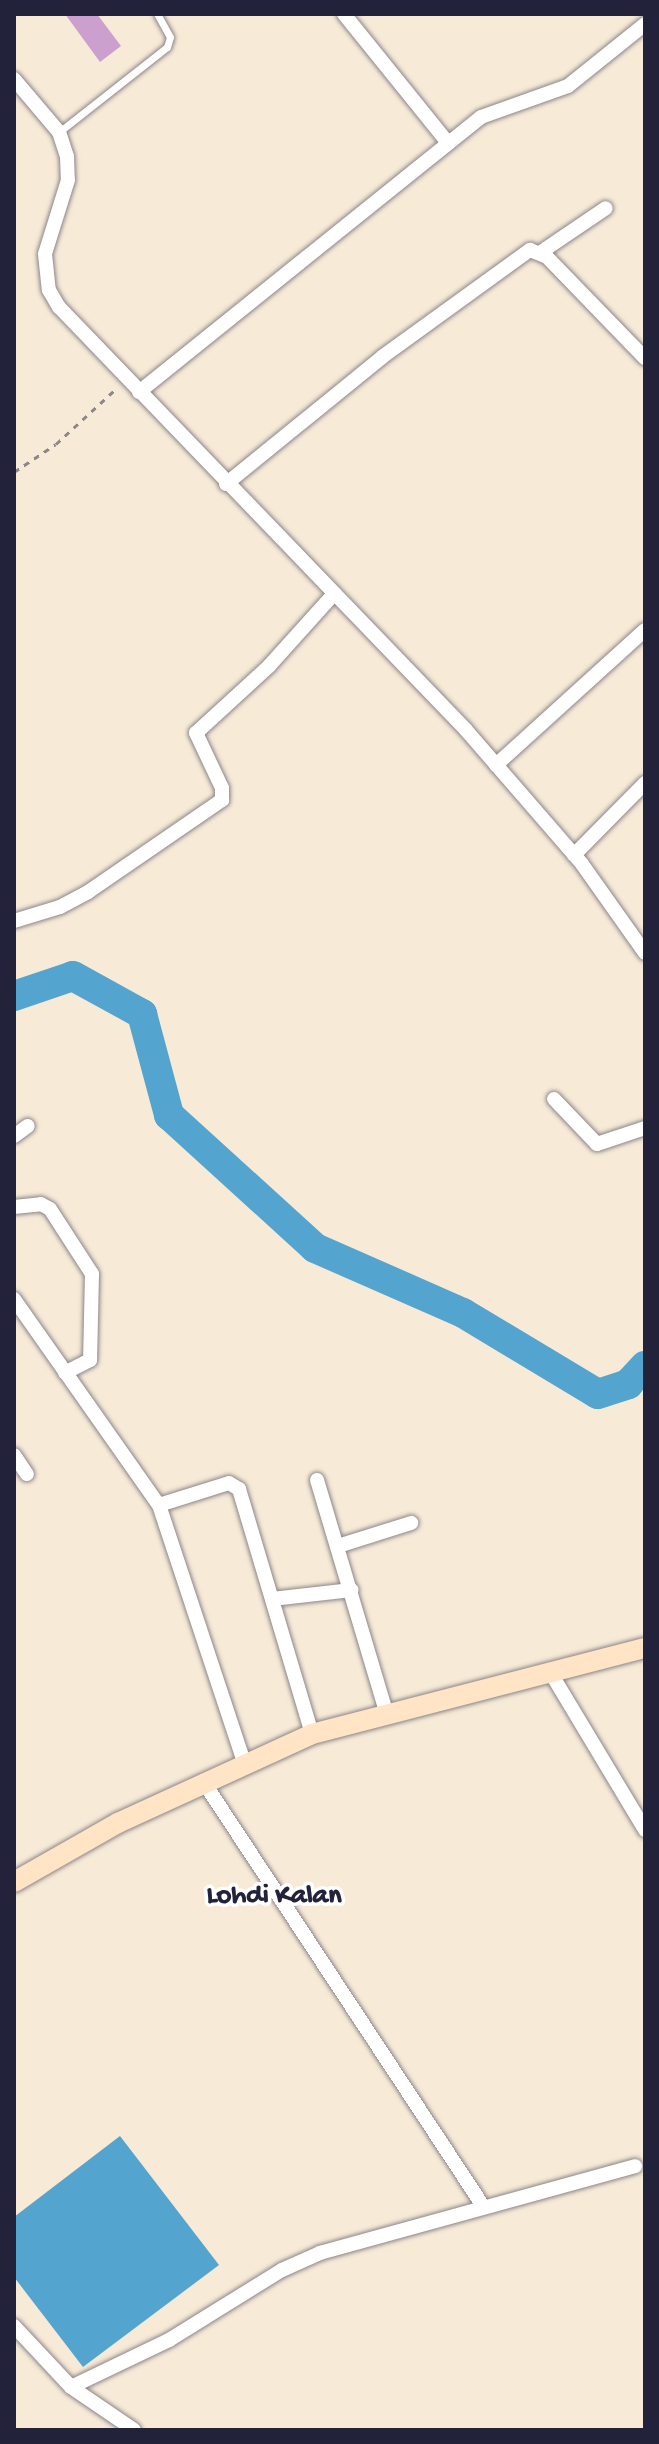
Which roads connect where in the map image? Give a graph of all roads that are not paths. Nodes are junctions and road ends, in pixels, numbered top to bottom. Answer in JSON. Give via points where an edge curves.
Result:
{"nodes":[{"id":1,"x":157,"y":14,"type":"edge"},
{"id":2,"x":344,"y":14,"type":"edge"},
{"id":3,"x":645,"y":24,"type":"edge"},
{"id":4,"x":14,"y":79,"type":"edge"},
{"id":5,"x":59,"y":132,"type":"junction"},
{"id":6,"x":448,"y":143,"type":"junction"},
{"id":7,"x":606,"y":208,"type":"dead end"},
{"id":8,"x":541,"y":252,"type":"junction"},
{"id":9,"x":645,"y":358,"type":"edge"},
{"id":10,"x":139,"y":392,"type":"junction"},
{"id":11,"x":226,"y":484,"type":"junction"},
{"id":12,"x":333,"y":595,"type":"junction"},
{"id":13,"x":645,"y":630,"type":"edge"},
{"id":14,"x":496,"y":765,"type":"junction"},
{"id":15,"x":645,"y":783,"type":"edge"},
{"id":16,"x":574,"y":855,"type":"junction"},
{"id":17,"x":14,"y":921,"type":"edge"},
{"id":18,"x":645,"y":953,"type":"edge"},
{"id":19,"x":554,"y":1099,"type":"dead end"},
{"id":20,"x":28,"y":1126,"type":"dead end"},
{"id":21,"x":645,"y":1128,"type":"edge"},
{"id":22,"x":14,"y":1136,"type":"edge"},
{"id":23,"x":14,"y":1207,"type":"edge"},
{"id":24,"x":14,"y":1299,"type":"edge"},
{"id":25,"x":21,"y":1320,"type":"edge"},
{"id":26,"x":65,"y":1373,"type":"junction"},
{"id":27,"x":14,"y":1455,"type":"edge"},
{"id":28,"x":27,"y":1474,"type":"dead end"},
{"id":29,"x":317,"y":1480,"type":"dead end"},
{"id":30,"x":159,"y":1505,"type":"junction"},
{"id":31,"x":411,"y":1523,"type":"dead end"},
{"id":32,"x":338,"y":1546,"type":"junction"},
{"id":33,"x":351,"y":1590,"type":"junction"},
{"id":34,"x":272,"y":1599,"type":"junction"},
{"id":35,"x":645,"y":1648,"type":"edge"},
{"id":36,"x":549,"y":1670,"type":"junction"},
{"id":37,"x":386,"y":1711,"type":"junction"},
{"id":38,"x":312,"y":1734,"type":"junction"},
{"id":39,"x":244,"y":1762,"type":"junction"},
{"id":40,"x":203,"y":1781,"type":"junction"},
{"id":41,"x":645,"y":1830,"type":"edge"},
{"id":42,"x":14,"y":1882,"type":"edge"},
{"id":43,"x":635,"y":2166,"type":"dead end"},
{"id":44,"x":483,"y":2206,"type":"junction"},
{"id":45,"x":14,"y":2326,"type":"edge"},
{"id":46,"x":71,"y":2387,"type":"junction"},
{"id":47,"x":134,"y":2430,"type":"edge"}],
"edges":[{"from":1,"to":5,"type":"lane","via":[[170,37],[167,47]]},
{"from":2,"to":6,"type":"street"},
{"from":3,"to":6,"type":"street","via":[[568,86],[501,106]]},
{"from":4,"to":5,"type":"street"},
{"from":5,"to":10,"type":"street","via":[[68,180],[45,254],[49,290]]},
{"from":6,"to":10,"type":"street"},
{"from":7,"to":8,"type":"street"},
{"from":8,"to":9,"type":"street"},
{"from":8,"to":11,"type":"street","via":[[525,253],[382,357]]},
{"from":10,"to":11,"type":"street"},
{"from":11,"to":12,"type":"street"},
{"from":12,"to":14,"type":"street"},
{"from":12,"to":17,"type":"street","via":[[269,666],[196,733],[224,792],[222,800],[88,892]]},
{"from":13,"to":14,"type":"street"},
{"from":14,"to":16,"type":"street"},
{"from":15,"to":16,"type":"street"},
{"from":16,"to":18,"type":"street"},
{"from":19,"to":21,"type":"street","via":[[597,1144]]},
{"from":20,"to":22,"type":"street"},
{"from":23,"to":26,"type":"street","via":[[41,1204],[50,1209],[92,1274],[96,1300],[90,1360]]},
{"from":24,"to":25,"type":"street"},
{"from":25,"to":26,"type":"street"},
{"from":26,"to":30,"type":"street"},
{"from":27,"to":28,"type":"street"},
{"from":29,"to":32,"type":"street"},
{"from":30,"to":34,"type":"street","via":[[229,1483],[237,1486]]},
{"from":30,"to":39,"type":"street"},
{"from":31,"to":32,"type":"street"},
{"from":32,"to":33,"type":"street"},
{"from":33,"to":34,"type":"street"},
{"from":33,"to":37,"type":"street"},
{"from":34,"to":38,"type":"street"},
{"from":35,"to":36,"type":"street"},
{"from":36,"to":37,"type":"street"},
{"from":36,"to":41,"type":"street"},
{"from":37,"to":38,"type":"street"},
{"from":38,"to":39,"type":"street"},
{"from":39,"to":40,"type":"street"},
{"from":40,"to":42,"type":"street"},
{"from":40,"to":44,"type":"street"},
{"from":43,"to":44,"type":"street"},
{"from":44,"to":46,"type":"street","via":[[301,2260],[169,2340]]},
{"from":45,"to":46,"type":"street"},
{"from":46,"to":47,"type":"street"}]}
